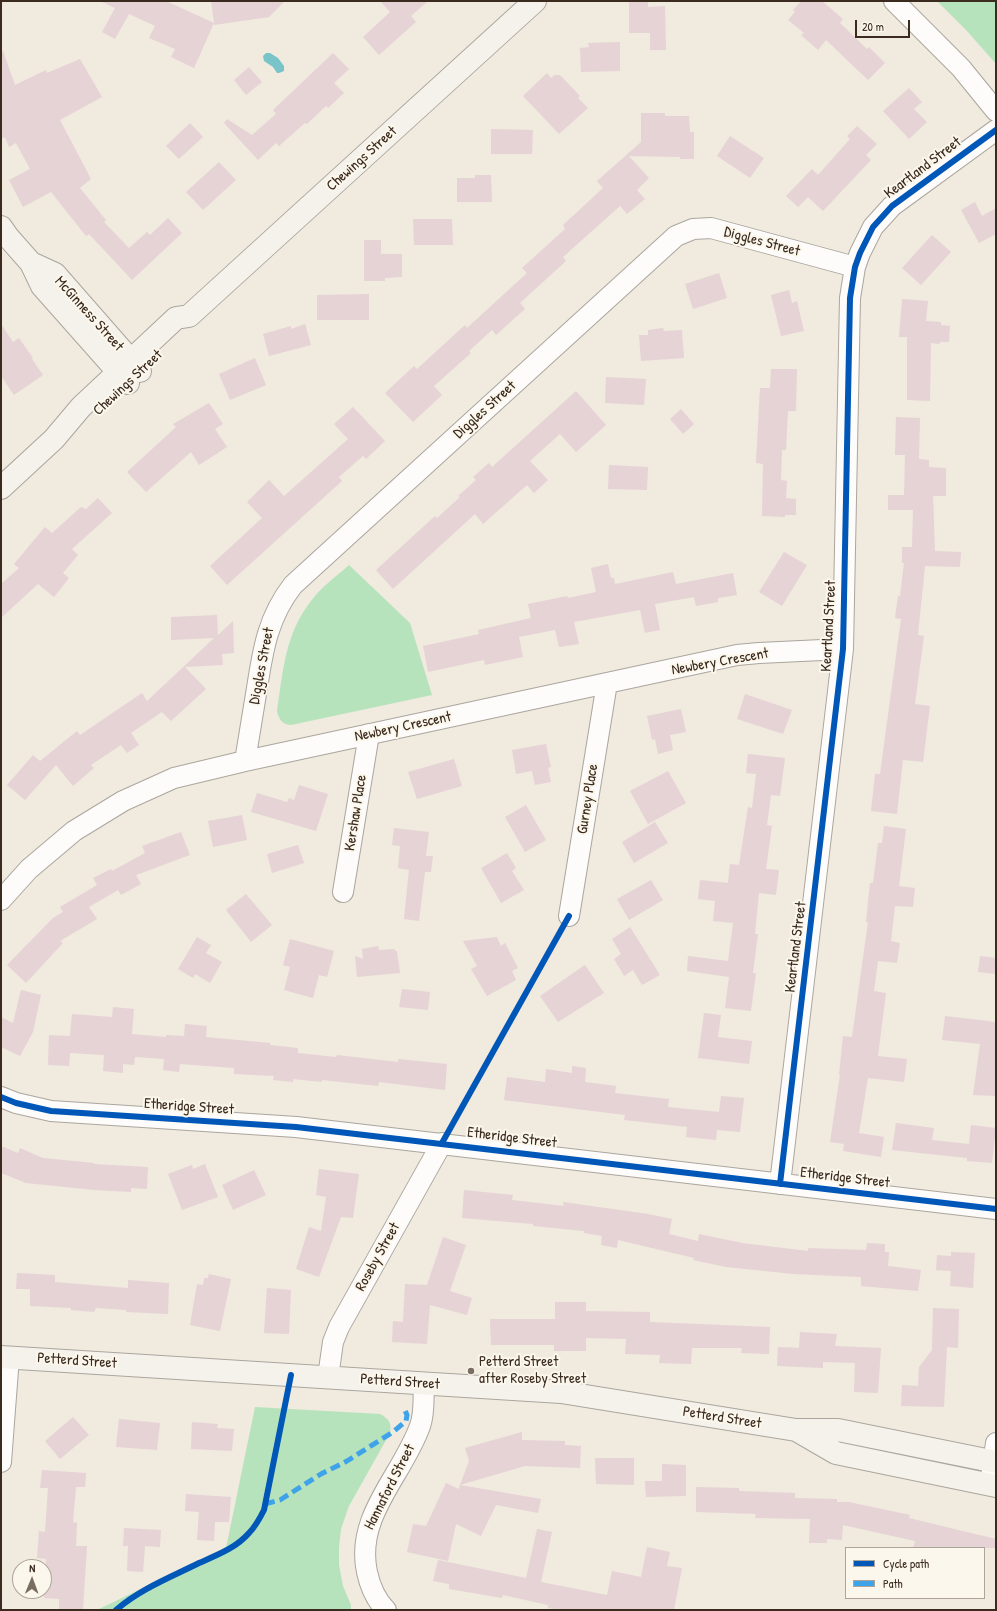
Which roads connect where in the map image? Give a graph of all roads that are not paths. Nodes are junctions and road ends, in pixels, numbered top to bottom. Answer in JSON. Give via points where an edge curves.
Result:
{"nodes":[{"id":1,"x":535,"y":1,"type":"edge"},
{"id":2,"x":894,"y":1,"type":"edge"},
{"id":3,"x":996,"y":111,"type":"edge"},
{"id":4,"x":996,"y":130,"type":"edge"},
{"id":5,"x":1,"y":227,"type":"edge"},
{"id":6,"x":855,"y":267,"type":"junction"},
{"id":7,"x":129,"y":372,"type":"junction"},
{"id":8,"x":1,"y":488,"type":"edge"},
{"id":9,"x":843,"y":649,"type":"junction"},
{"id":10,"x":607,"y":683,"type":"junction"},
{"id":11,"x":369,"y":734,"type":"junction"},
{"id":12,"x":245,"y":761,"type":"junction"},
{"id":13,"x":343,"y":892,"type":"dead end"},
{"id":14,"x":1,"y":900,"type":"edge"},
{"id":15,"x":569,"y":916,"type":"dead end"},
{"id":16,"x":1,"y":1097,"type":"edge"},
{"id":17,"x":442,"y":1143,"type":"junction"},
{"id":18,"x":780,"y":1184,"type":"junction"},
{"id":19,"x":996,"y":1209,"type":"edge"},
{"id":20,"x":5,"y":1357,"type":"edge"},
{"id":21,"x":328,"y":1377,"type":"junction"},
{"id":22,"x":424,"y":1383,"type":"junction"},
{"id":23,"x":796,"y":1430,"type":"junction"},
{"id":24,"x":995,"y":1456,"type":"edge"},
{"id":25,"x":1,"y":1462,"type":"edge"},
{"id":26,"x":993,"y":1485,"type":"edge"},
{"id":27,"x":386,"y":1610,"type":"edge"}],
"edges":[{"from":1,"to":7,"type":"street","name":"Chewings Street","via":[[189,316],[176,318]]},
{"from":2,"to":3,"type":"street","via":[[961,68]]},
{"from":4,"to":6,"type":"street","name":"Keartland Street","via":[[892,206],[874,227]]},
{"from":5,"to":7,"type":"street","name":"McGinness Street","via":[[32,263],[55,274]]},
{"from":6,"to":9,"type":"street","name":"Keartland Street","via":[[850,298]]},
{"from":6,"to":12,"type":"street","name":"Diggles Street","via":[[711,228],[693,229],[676,236],[293,585],[271,620],[264,644]]},
{"from":7,"to":8,"type":"street","name":"Chewings Street","via":[[90,419],[54,439]]},
{"from":9,"to":10,"type":"street","name":"Newbery Crescent","via":[[737,656]]},
{"from":9,"to":18,"type":"street","name":"Keartland Street"},
{"from":10,"to":11,"type":"street","name":"Newbery Crescent"},
{"from":10,"to":15,"type":"street","name":"Gurney Place"},
{"from":11,"to":12,"type":"street","name":"Newbery Crescent"},
{"from":11,"to":13,"type":"street","name":"Kershaw Place"},
{"from":12,"to":14,"type":"street","name":"Newbery Crescent","via":[[174,778],[123,801],[74,831],[29,869]]},
{"from":16,"to":17,"type":"street","name":"Etheridge Street","via":[[51,1111],[296,1127]]},
{"from":17,"to":18,"type":"street","name":"Etheridge Street"},
{"from":17,"to":21,"type":"street","name":"Roseby Street","via":[[339,1327],[333,1342]]},
{"from":18,"to":19,"type":"street","name":"Etheridge Street"},
{"from":20,"to":21,"type":"street","name":"Petterd Street"},
{"from":20,"to":25,"type":"street"},
{"from":21,"to":22,"type":"street","name":"Petterd Street"},
{"from":22,"to":23,"type":"street","name":"Petterd Street","via":[[561,1392]]},
{"from":22,"to":27,"type":"street","name":"Hannaford Street","via":[[421,1424],[414,1442],[374,1512],[366,1534],[364,1559],[369,1583]]},
{"from":23,"to":24,"type":"street","name":"Petterd Street","via":[[838,1430]]},
{"from":23,"to":26,"type":"street","name":"Petterd Street","via":[[836,1452]]},
{"from":24,"to":26,"type":"street"}]}
